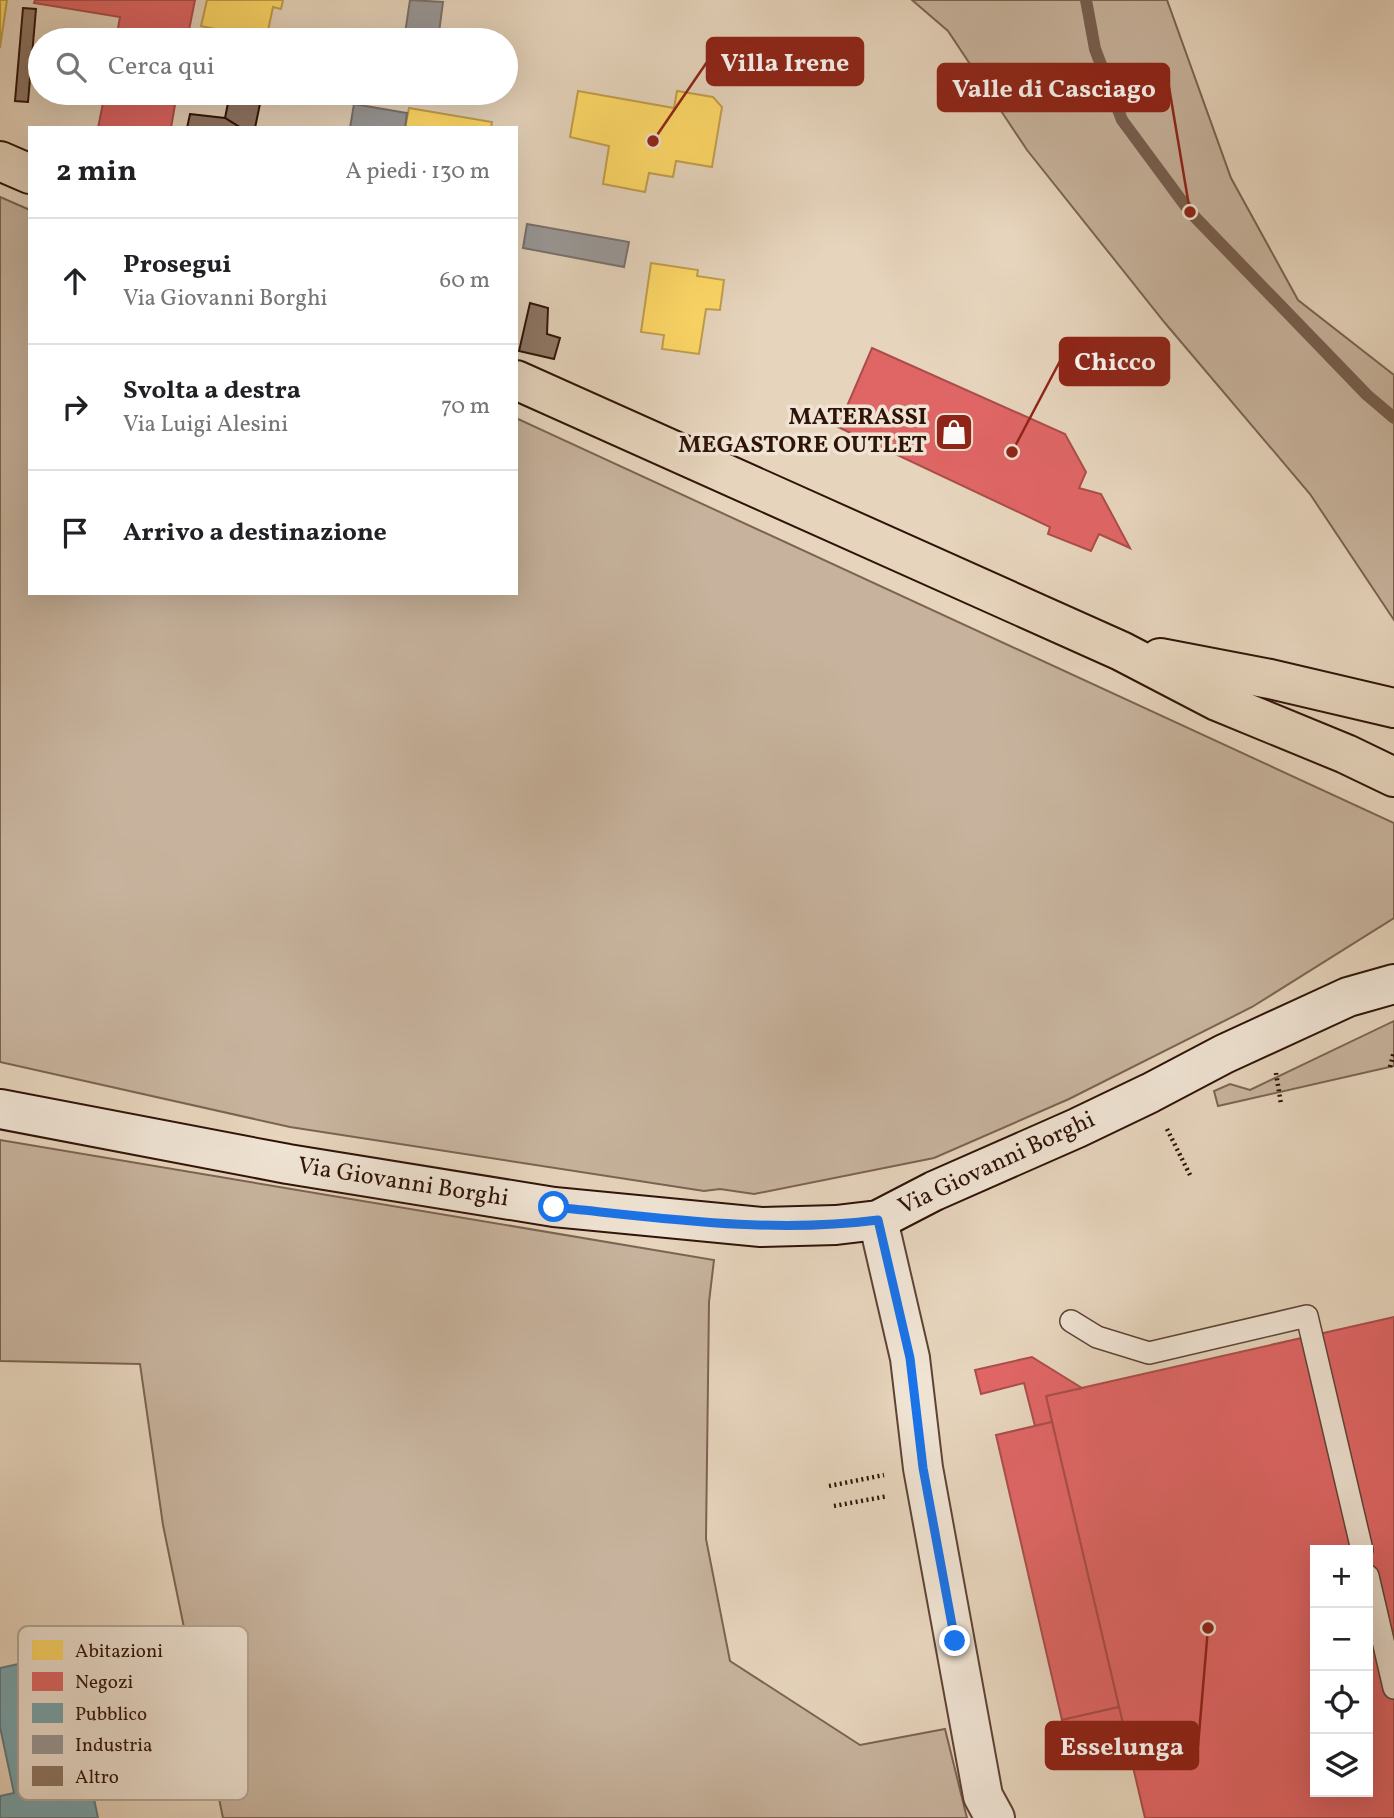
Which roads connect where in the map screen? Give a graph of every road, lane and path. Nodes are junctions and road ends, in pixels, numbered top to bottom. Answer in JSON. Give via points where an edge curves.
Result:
{"nodes":[{"id":1,"x":0,"y":161,"type":"edge"},
{"id":2,"x":28,"y":173,"type":"edge"},
{"id":3,"x":518,"y":381,"type":"edge"},
{"id":4,"x":1121,"y":651,"type":"junction"},
{"id":5,"x":1394,"y":708,"type":"edge"},
{"id":6,"x":1394,"y":777,"type":"edge"},
{"id":7,"x":1394,"y":963,"type":"edge"},
{"id":8,"x":1394,"y":984,"type":"edge"},
{"id":9,"x":1348,"y":998,"type":"junction"},
{"id":10,"x":1394,"y":1051,"type":"edge"},
{"id":11,"x":1390,"y":1067,"type":"dead end"},
{"id":12,"x":1275,"y":1069,"type":"dead end"},
{"id":13,"x":1150,"y":1093,"type":"junction"},
{"id":14,"x":1281,"y":1104,"type":"dead end"},
{"id":15,"x":0,"y":1109,"type":"edge"},
{"id":16,"x":1191,"y":1177,"type":"dead end"},
{"id":17,"x":878,"y":1220,"type":"junction"},
{"id":18,"x":1070,"y":1321,"type":"dead end"},
{"id":19,"x":885,"y":1475,"type":"dead end"},
{"id":20,"x":829,"y":1486,"type":"dead end"},
{"id":21,"x":859,"y":1501,"type":"dead end"},
{"id":22,"x":834,"y":1506,"type":"dead end"},
{"id":23,"x":1361,"y":1545,"type":"edge"},
{"id":24,"x":1373,"y":1598,"type":"edge"},
{"id":25,"x":1394,"y":1688,"type":"edge"},
{"id":26,"x":995,"y":1818,"type":"edge"}],
"edges":[{"from":1,"to":2,"type":"main road"},
{"from":3,"to":4,"type":"main road"},
{"from":4,"to":5,"type":"main road"},
{"from":4,"to":6,"type":"main road","via":[[1217,701]]},
{"from":7,"to":9,"type":"main road","name":"Via Giovanni Borghi"},
{"from":8,"to":9,"type":"main road","name":"Via Giovanni Borghi"},
{"from":9,"to":13,"type":"main road","name":"Via Giovanni Borghi"},
{"from":10,"to":11,"type":"path"},
{"from":12,"to":14,"type":"path"},
{"from":13,"to":16,"type":"path"},
{"from":13,"to":17,"type":"main road","name":"Via Giovanni Borghi"},
{"from":15,"to":17,"type":"main road","name":"Via Giovanni Borghi","via":[[288,1164],[554,1207],[761,1227]]},
{"from":17,"to":26,"type":"main road","via":[[910,1358],[923,1468],[983,1796]]},
{"from":18,"to":23,"type":"lane","via":[[1097,1337],[1149,1353],[1307,1316]]},
{"from":19,"to":20,"type":"path"},
{"from":21,"to":22,"type":"path"},
{"from":24,"to":25,"type":"lane"}]}
